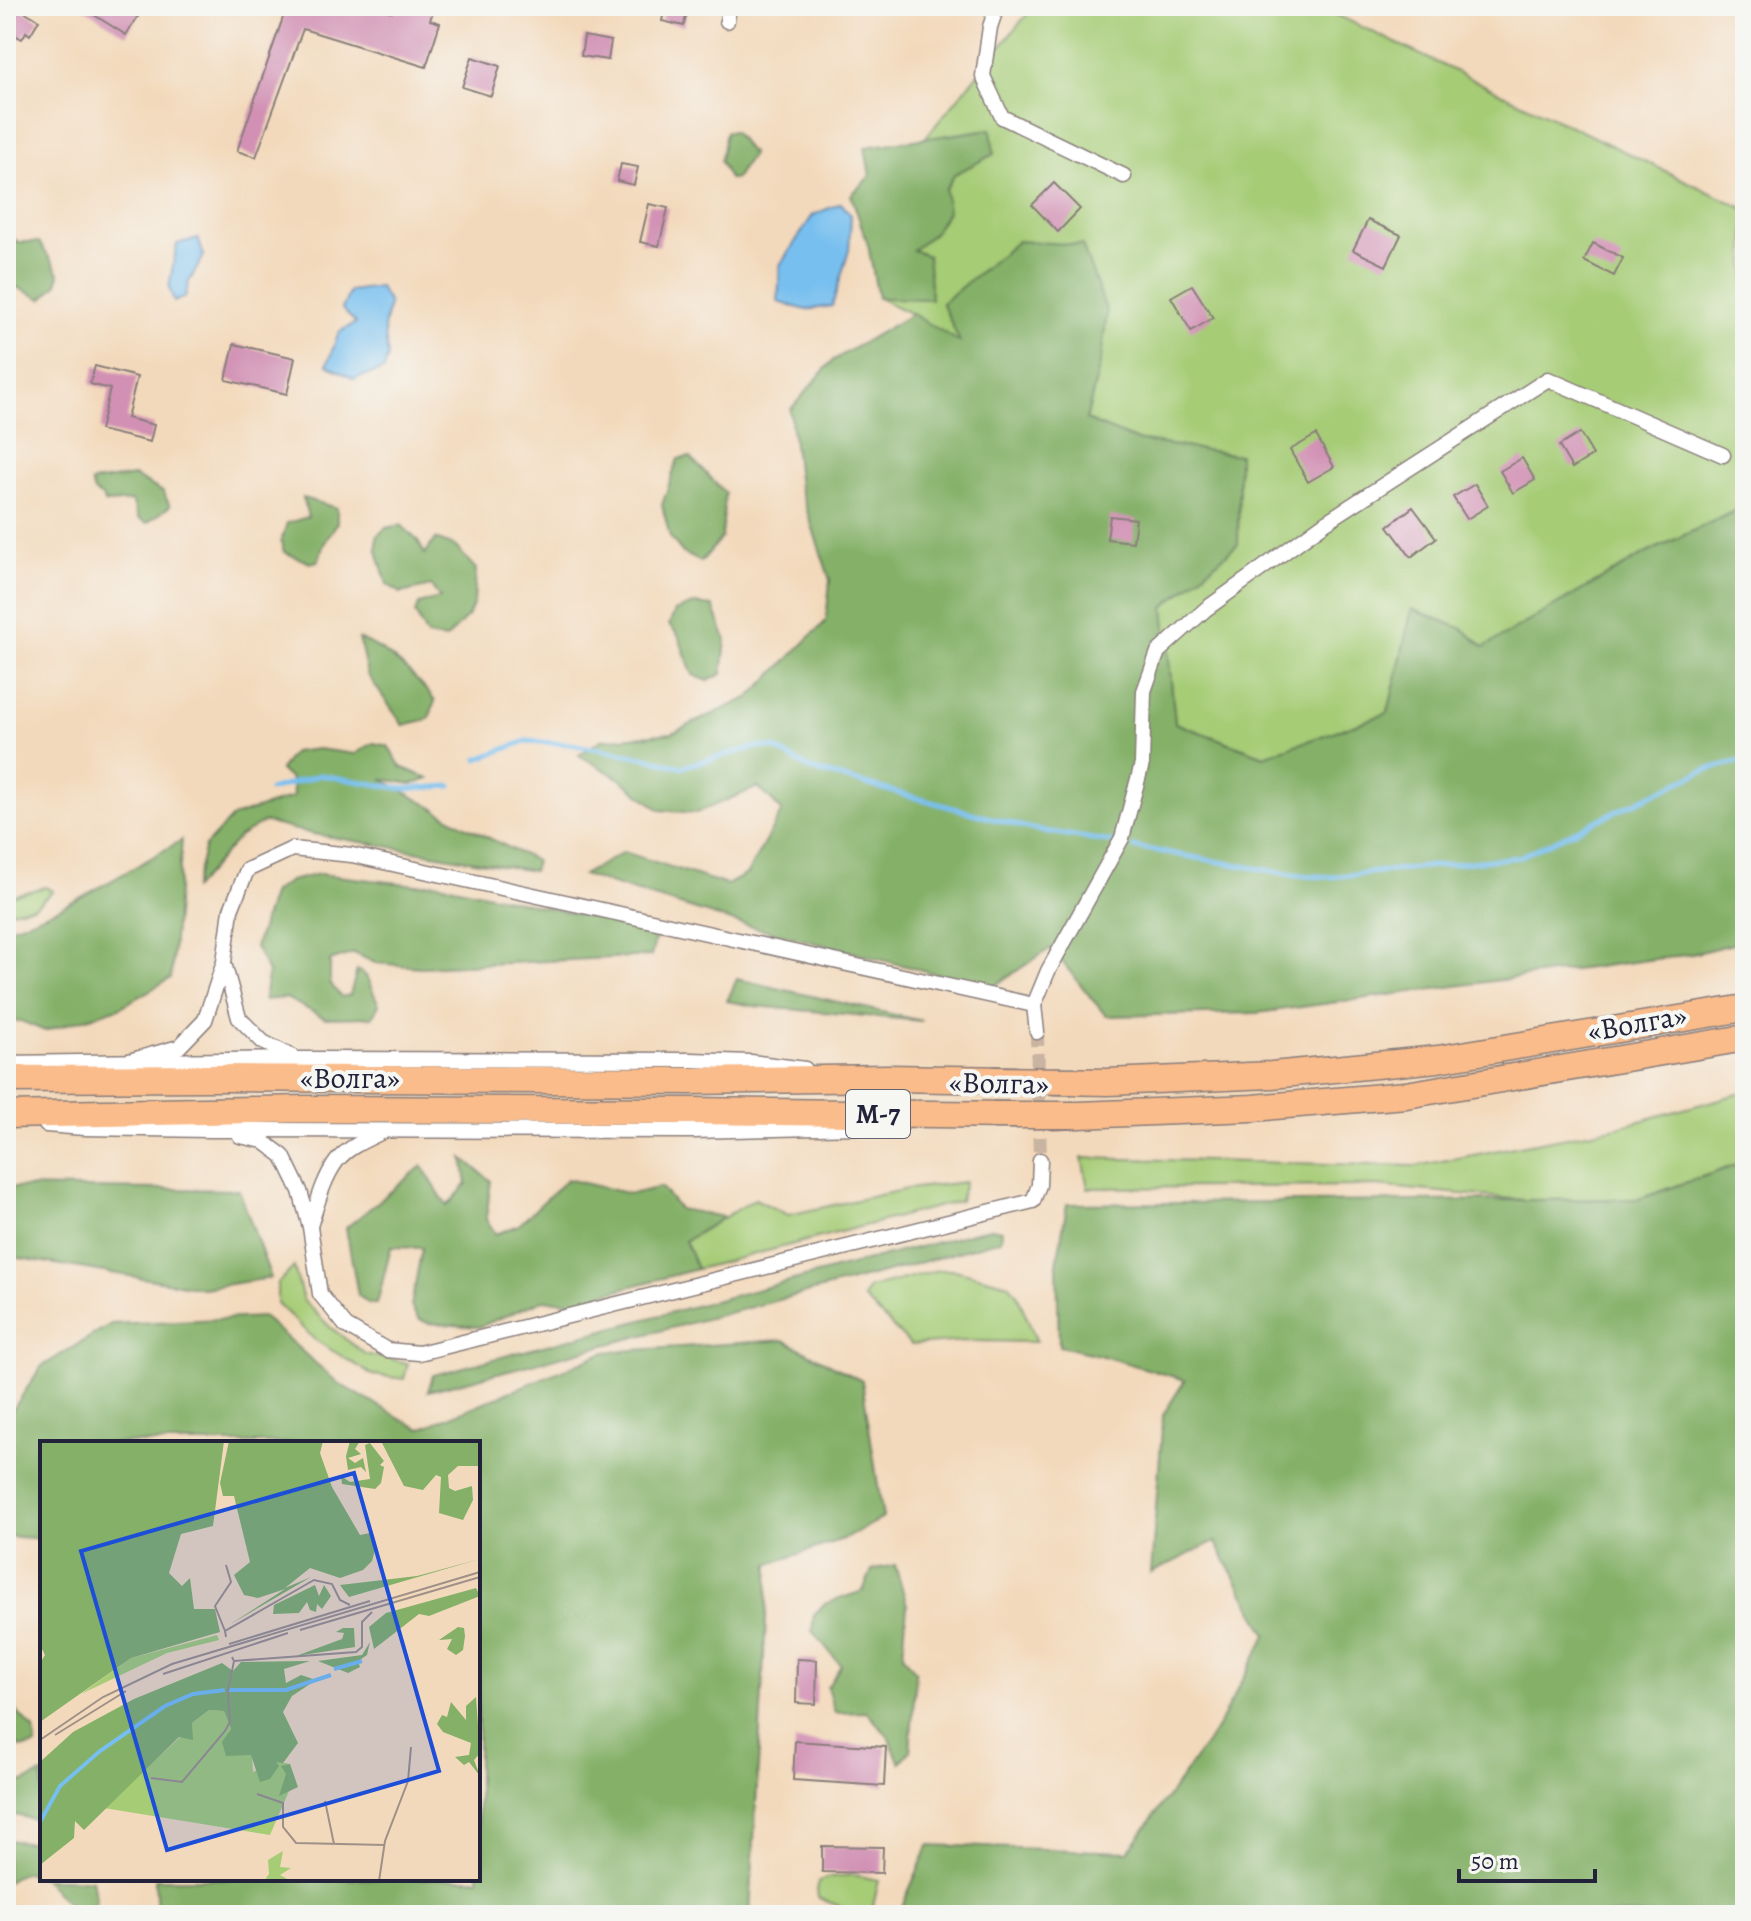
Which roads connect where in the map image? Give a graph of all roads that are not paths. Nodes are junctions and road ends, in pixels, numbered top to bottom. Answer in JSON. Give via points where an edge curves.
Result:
{"nodes":[{"id":1,"x":997,"y":6,"type":"edge"},
{"id":2,"x":1124,"y":176,"type":"dead end"},
{"id":3,"x":1723,"y":455,"type":"dead end"},
{"id":4,"x":224,"y":962,"type":"junction"},
{"id":5,"x":1034,"y":1005,"type":"junction"},
{"id":6,"x":1745,"y":1008,"type":"edge"},
{"id":7,"x":1037,"y":1032,"type":"tunnel mouth"},
{"id":8,"x":1745,"y":1038,"type":"edge"},
{"id":9,"x":296,"y":1059,"type":"junction"},
{"id":10,"x":129,"y":1061,"type":"junction"},
{"id":11,"x":6,"y":1063,"type":"edge"},
{"id":12,"x":887,"y":1078,"type":"junction"},
{"id":13,"x":6,"y":1079,"type":"edge"},
{"id":14,"x":6,"y":1115,"type":"edge"},
{"id":15,"x":1064,"y":1116,"type":"junction"},
{"id":16,"x":6,"y":1123,"type":"edge"},
{"id":17,"x":387,"y":1129,"type":"junction"},
{"id":18,"x":209,"y":1130,"type":"junction"},
{"id":19,"x":1040,"y":1160,"type":"tunnel mouth"},
{"id":20,"x":310,"y":1227,"type":"junction"}],
"edges":[{"from":1,"to":2,"type":"street","via":[[983,76],[1002,117]]},
{"from":3,"to":5,"type":"street","via":[[1548,379],[1326,522],[1206,609],[1158,652],[1144,691],[1142,764],[1122,838]]},
{"from":4,"to":5,"type":"street","via":[[231,910],[247,870],[292,849],[352,855]]},
{"from":4,"to":9,"type":"street","via":[[239,1018],[263,1042]]},
{"from":4,"to":10,"type":"street","via":[[205,1020],[179,1047]]},
{"from":5,"to":7,"type":"street"},
{"from":6,"to":12,"type":"highway","name":"«Волга»","number":"М-7","via":[[1438,1059],[1272,1075],[1108,1082]]},
{"from":8,"to":15,"type":"highway","name":"«Волга»","via":[[1406,1095]]},
{"from":9,"to":10,"type":"street"},
{"from":9,"to":12,"type":"street","via":[[691,1060]]},
{"from":10,"to":11,"type":"street"},
{"from":12,"to":13,"type":"highway","name":"«Волга»","number":"М-7"},
{"from":14,"to":15,"type":"highway","name":"«Волга»","number":"М-7","bridge":true,"via":[[304,1109]]},
{"from":15,"to":17,"type":"street","via":[[963,1126]]},
{"from":16,"to":18,"type":"street"},
{"from":17,"to":18,"type":"street"},
{"from":17,"to":20,"type":"street","via":[[337,1160]]},
{"from":18,"to":20,"type":"street","via":[[263,1141],[283,1156]]},
{"from":19,"to":20,"type":"street","via":[[1033,1201],[419,1353],[387,1350],[346,1326],[320,1294]]}]}
